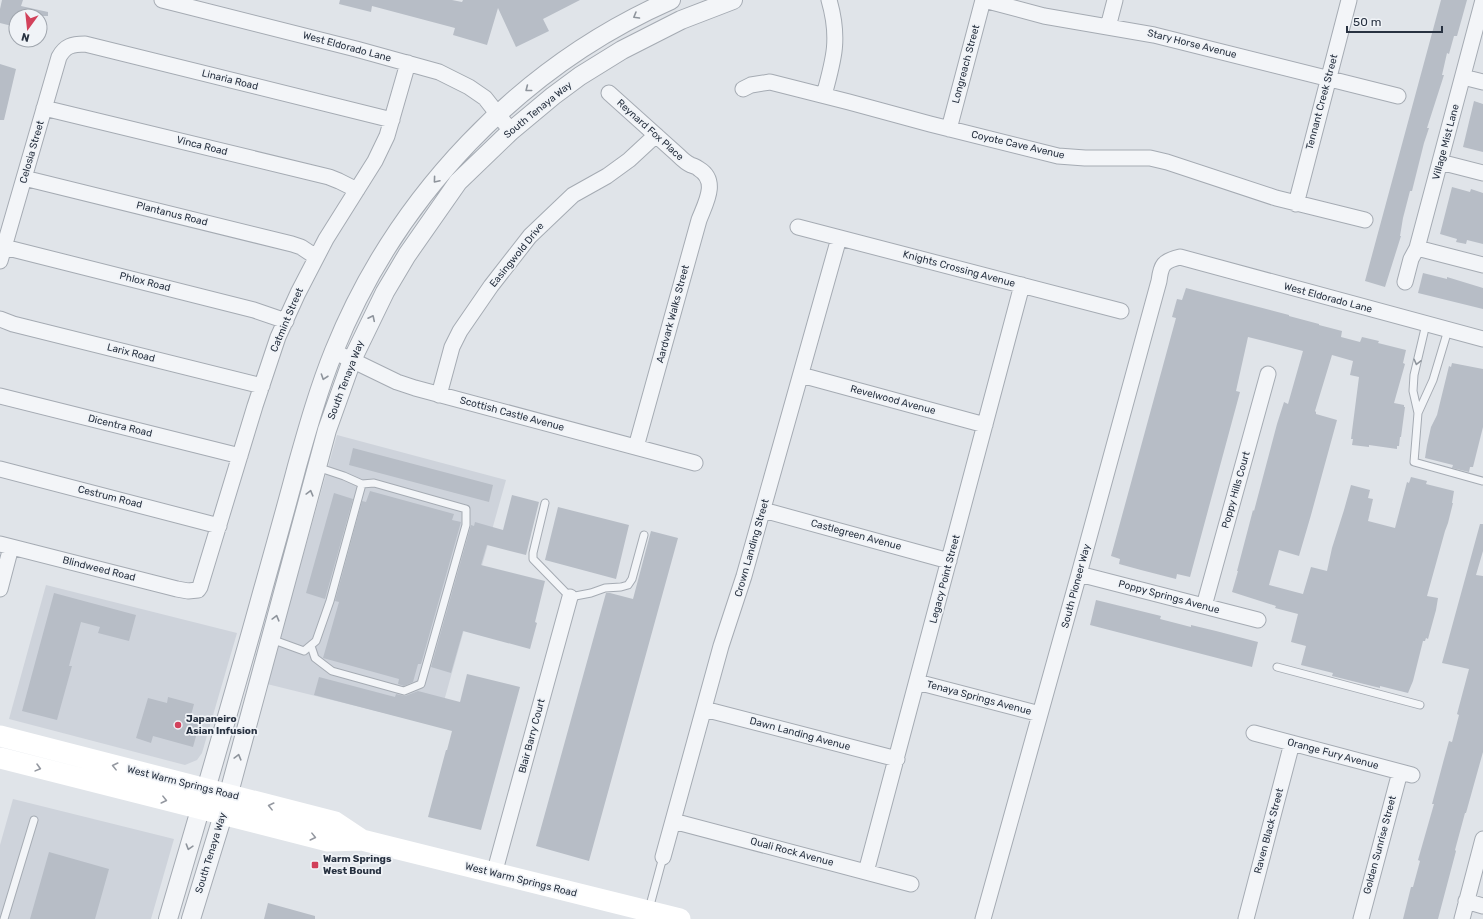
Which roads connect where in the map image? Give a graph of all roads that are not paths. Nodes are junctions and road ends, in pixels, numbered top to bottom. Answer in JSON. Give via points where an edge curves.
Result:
{"nodes":[{"id":1,"x":162,"y":0,"type":"edge"},
{"id":2,"x":671,"y":0,"type":"edge"},
{"id":3,"x":733,"y":0,"type":"edge"},
{"id":4,"x":829,"y":0,"type":"edge"},
{"id":5,"x":984,"y":0,"type":"edge"},
{"id":6,"x":1115,"y":0,"type":"edge"},
{"id":7,"x":1349,"y":0,"type":"edge"},
{"id":8,"x":1483,"y":0,"type":"edge"},
{"id":9,"x":1108,"y":27,"type":"junction"},
{"id":10,"x":68,"y":46,"type":"joint"},
{"id":11,"x":408,"y":63,"type":"junction"},
{"id":12,"x":1463,"y":77,"type":"junction"},
{"id":13,"x":1328,"y":79,"type":"junction"},
{"id":14,"x":1483,"y":82,"type":"edge"},
{"id":15,"x":743,"y":89,"type":"dead end"},
{"id":16,"x":609,"y":93,"type":"dead end"},
{"id":17,"x":824,"y":95,"type":"junction"},
{"id":18,"x":1398,"y":96,"type":"dead end"},
{"id":19,"x":44,"y":108,"type":"junction"},
{"id":20,"x":498,"y":114,"type":"junction"},
{"id":21,"x":392,"y":120,"type":"junction"},
{"id":22,"x":949,"y":129,"type":"junction"},
{"id":23,"x":511,"y":131,"type":"junction"},
{"id":24,"x":656,"y":135,"type":"junction"},
{"id":25,"x":1440,"y":162,"type":"junction"},
{"id":26,"x":1483,"y":173,"type":"edge"},
{"id":27,"x":24,"y":178,"type":"junction"},
{"id":28,"x":710,"y":181,"type":"joint"},
{"id":29,"x":357,"y":190,"type":"junction"},
{"id":30,"x":1296,"y":204,"type":"junction"},
{"id":31,"x":1365,"y":220,"type":"dead end"},
{"id":32,"x":798,"y":227,"type":"dead end"},
{"id":33,"x":839,"y":238,"type":"junction"},
{"id":34,"x":1417,"y":248,"type":"junction"},
{"id":35,"x":2,"y":254,"type":"edge"},
{"id":36,"x":316,"y":257,"type":"junction"},
{"id":37,"x":1172,"y":258,"type":"joint"},
{"id":38,"x":1483,"y":265,"type":"edge"},
{"id":39,"x":1404,"y":282,"type":"dead end"},
{"id":40,"x":1022,"y":285,"type":"junction"},
{"id":41,"x":1121,"y":311,"type":"dead end"},
{"id":42,"x":0,"y":319,"type":"edge"},
{"id":43,"x":286,"y":321,"type":"junction"},
{"id":44,"x":1426,"y":324,"type":"junction"},
{"id":45,"x":1448,"y":330,"type":"junction"},
{"id":46,"x":1483,"y":339,"type":"edge"},
{"id":47,"x":333,"y":352,"type":"junction"},
{"id":48,"x":352,"y":360,"type":"junction"},
{"id":49,"x":1268,"y":374,"type":"dead end"},
{"id":50,"x":801,"y":375,"type":"junction"},
{"id":51,"x":262,"y":386,"type":"junction"},
{"id":52,"x":439,"y":394,"type":"junction"},
{"id":53,"x":0,"y":396,"type":"edge"},
{"id":54,"x":1418,"y":413,"type":"junction"},
{"id":55,"x":985,"y":425,"type":"junction"},
{"id":56,"x":636,"y":447,"type":"junction"},
{"id":57,"x":240,"y":456,"type":"junction"},
{"id":58,"x":695,"y":463,"type":"dead end"},
{"id":59,"x":317,"y":467,"type":"junction"},
{"id":60,"x":0,"y":469,"type":"edge"},
{"id":61,"x":1482,"y":481,"type":"edge"},
{"id":62,"x":362,"y":484,"type":"junction"},
{"id":63,"x":545,"y":503,"type":"dead end"},
{"id":64,"x":763,"y":510,"type":"junction"},
{"id":65,"x":220,"y":526,"type":"junction"},
{"id":66,"x":644,"y":535,"type":"dead end"},
{"id":67,"x":5,"y":546,"type":"edge"},
{"id":68,"x":949,"y":561,"type":"junction"},
{"id":69,"x":1079,"y":574,"type":"junction"},
{"id":70,"x":0,"y":589,"type":"edge"},
{"id":71,"x":198,"y":590,"type":"joint"},
{"id":72,"x":570,"y":598,"type":"junction"},
{"id":73,"x":1204,"y":606,"type":"junction"},
{"id":74,"x":1258,"y":620,"type":"dead end"},
{"id":75,"x":270,"y":639,"type":"junction"},
{"id":76,"x":311,"y":646,"type":"junction"},
{"id":77,"x":1276,"y":667,"type":"dead end"},
{"id":78,"x":917,"y":682,"type":"junction"},
{"id":79,"x":1420,"y":705,"type":"dead end"},
{"id":80,"x":704,"y":709,"type":"junction"},
{"id":81,"x":1040,"y":714,"type":"junction"},
{"id":82,"x":1254,"y":733,"type":"dead end"},
{"id":83,"x":0,"y":736,"type":"edge"},
{"id":84,"x":1292,"y":743,"type":"junction"},
{"id":85,"x":0,"y":758,"type":"edge"},
{"id":86,"x":897,"y":759,"type":"junction"},
{"id":87,"x":1406,"y":773,"type":"joint"},
{"id":88,"x":207,"y":790,"type":"junction"},
{"id":89,"x":228,"y":795,"type":"junction"},
{"id":90,"x":201,"y":809,"type":"junction"},
{"id":91,"x":223,"y":815,"type":"junction"},
{"id":92,"x":34,"y":820,"type":"dead end"},
{"id":93,"x":673,"y":821,"type":"junction"},
{"id":94,"x":1483,"y":839,"type":"edge"},
{"id":95,"x":362,"y":840,"type":"junction"},
{"id":96,"x":663,"y":857,"type":"joint"},
{"id":97,"x":866,"y":872,"type":"junction"},
{"id":98,"x":494,"y":874,"type":"junction"},
{"id":99,"x":911,"y":884,"type":"dead end"},
{"id":100,"x":1466,"y":901,"type":"junction"},
{"id":101,"x":1483,"y":906,"type":"edge"},
{"id":102,"x":648,"y":911,"type":"junction"},
{"id":103,"x":4,"y":919,"type":"edge"},
{"id":104,"x":168,"y":919,"type":"edge"},
{"id":105,"x":191,"y":919,"type":"edge"},
{"id":106,"x":680,"y":919,"type":"edge"},
{"id":107,"x":983,"y":919,"type":"edge"},
{"id":108,"x":1246,"y":919,"type":"edge"},
{"id":109,"x":1361,"y":919,"type":"edge"},
{"id":110,"x":1462,"y":919,"type":"edge"}],
"edges":[{"from":1,"to":11,"type":"street","name":"West Eldorado Lane"},
{"from":2,"to":20,"type":"street","name":"South Tenaya Way","one_way":true,"via":[[640,14],[573,53]]},
{"from":3,"to":23,"type":"street","name":"South Tenaya Way","via":[[681,20],[622,50],[580,76]]},
{"from":4,"to":17,"type":"street","via":[[833,13],[835,45]]},
{"from":5,"to":9,"type":"street","name":"Stary Horse Avenue","via":[[1044,16]]},
{"from":5,"to":22,"type":"street","name":"Longreach Street"},
{"from":6,"to":9,"type":"street"},
{"from":7,"to":13,"type":"street","name":"Tennant Creek Street"},
{"from":8,"to":12,"type":"street","name":"Village Mist Lane"},
{"from":9,"to":13,"type":"street","name":"Stary Horse Avenue","via":[[1154,35]]},
{"from":10,"to":19,"type":"street","name":"Celosia Street","via":[[62,50],[59,57]]},
{"from":10,"to":21,"type":"street","name":"Linaria Road","via":[[85,44]]},
{"from":11,"to":20,"type":"street","name":"West Eldorado Lane","via":[[439,72],[469,87],[485,98]]},
{"from":11,"to":21,"type":"street","name":"Catmint Street"},
{"from":12,"to":14,"type":"street"},
{"from":12,"to":25,"type":"street","name":"Village Mist Lane"},
{"from":13,"to":18,"type":"street","name":"Stary Horse Avenue"},
{"from":13,"to":30,"type":"street","name":"Tennant Creek Street"},
{"from":15,"to":17,"type":"street","name":"Coyote Cave Avenue","via":[[770,82]]},
{"from":16,"to":24,"type":"street","name":"Reynard Fox Place"},
{"from":17,"to":22,"type":"street","name":"Coyote Cave Avenue"},
{"from":19,"to":27,"type":"street","name":"Celosia Street"},
{"from":19,"to":29,"type":"street","name":"Vinca Road","via":[[329,177]]},
{"from":20,"to":23,"type":"street","name":"West Eldorado Lane"},
{"from":20,"to":47,"type":"street","name":"South Tenaya Way","one_way":true,"via":[[435,180],[407,216],[366,281]]},
{"from":21,"to":29,"type":"street","name":"Catmint Street","via":[[375,161]]},
{"from":22,"to":30,"type":"street","name":"Coyote Cave Avenue","via":[[1058,156],[1150,158]]},
{"from":48,"to":23,"type":"street","name":"South Tenaya Way","one_way":true,"via":[[385,292],[424,229],[458,182]]},
{"from":24,"to":28,"type":"street","name":"Reynard Fox Place","via":[[690,164],[705,173]]},
{"from":24,"to":52,"type":"street","name":"Easingwold Drive","via":[[607,176],[573,194],[530,236],[460,330],[452,347]]},
{"from":25,"to":26,"type":"street"},
{"from":25,"to":34,"type":"street","name":"Village Mist Lane"},
{"from":27,"to":35,"type":"street","name":"Celosia Street"},
{"from":27,"to":36,"type":"street","name":"Plantanus Road","via":[[292,244]]},
{"from":28,"to":56,"type":"street","name":"Aardvark Walks Street","via":[[710,190],[699,220]]},
{"from":29,"to":36,"type":"street","name":"Catmint Street"},
{"from":30,"to":31,"type":"street","name":"Coyote Cave Avenue"},
{"from":32,"to":33,"type":"street","name":"Knights Crossing Avenue"},
{"from":33,"to":40,"type":"street","name":"Knights Crossing Avenue"},
{"from":33,"to":50,"type":"street","name":"Crown Landing Street"},
{"from":34,"to":38,"type":"street"},
{"from":34,"to":39,"type":"street","name":"Village Mist Lane"},
{"from":35,"to":43,"type":"street","name":"Phlox Road","via":[[254,310]]},
{"from":36,"to":43,"type":"street","name":"Catmint Street"},
{"from":37,"to":44,"type":"street","name":"West Eldorado Lane","via":[[1180,256]]},
{"from":37,"to":69,"type":"street","name":"South Pioneer Way","via":[[1161,268]]},
{"from":40,"to":41,"type":"street","name":"Knights Crossing Avenue"},
{"from":40,"to":55,"type":"street","name":"Legacy Point Street"},
{"from":42,"to":51,"type":"street","name":"Larix Road"},
{"from":43,"to":51,"type":"street","name":"Catmint Street"},
{"from":44,"to":45,"type":"street","name":"West Eldorado Lane"},
{"from":44,"to":54,"type":"lane","one_way":true,"via":[[1414,375],[1413,391]]},
{"from":45,"to":46,"type":"street","name":"West Eldorado Lane"},
{"from":45,"to":54,"type":"lane","via":[[1433,380]]},
{"from":47,"to":48,"type":"street","name":"Scottish Castle Avenue"},
{"from":47,"to":88,"type":"street","name":"South Tenaya Way","one_way":true,"via":[[309,424]]},
{"from":48,"to":52,"type":"street","name":"Scottish Castle Avenue","via":[[397,382]]},
{"from":48,"to":59,"type":"street","name":"South Tenaya Way"},
{"from":49,"to":73,"type":"street","name":"Poppy Hills Court"},
{"from":50,"to":55,"type":"street","name":"Revelwood Avenue"},
{"from":50,"to":64,"type":"street","name":"Crown Landing Street"},
{"from":51,"to":57,"type":"street","name":"Catmint Street"},
{"from":52,"to":56,"type":"street","name":"Scottish Castle Avenue"},
{"from":53,"to":57,"type":"street","name":"Dicentra Road"},
{"from":54,"to":61,"type":"lane","via":[[1414,462]]},
{"from":55,"to":68,"type":"street","name":"Legacy Point Street"},
{"from":56,"to":58,"type":"street","name":"Scottish Castle Avenue"},
{"from":57,"to":65,"type":"street","name":"Catmint Street"},
{"from":59,"to":62,"type":"lane"},
{"from":75,"to":59,"type":"street","name":"South Tenaya Way","one_way":true},
{"from":60,"to":65,"type":"street","name":"Cestrum Road"},
{"from":62,"to":76,"type":"lane","via":[[330,601],[316,642]]},
{"from":62,"to":76,"type":"lane","via":[[374,483],[466,509],[466,525],[421,684],[404,691],[332,672],[315,658]]},
{"from":63,"to":72,"type":"lane","via":[[533,559]]},
{"from":64,"to":68,"type":"street","name":"Castlegreen Avenue"},
{"from":64,"to":80,"type":"street","name":"Crown Landing Street"},
{"from":65,"to":71,"type":"street","name":"Catmint Street"},
{"from":66,"to":72,"type":"lane","via":[[628,585],[605,588]]},
{"from":67,"to":70,"type":"street"},
{"from":67,"to":71,"type":"street","name":"Blindweed Road","via":[[177,589]]},
{"from":68,"to":78,"type":"street","name":"Legacy Point Street"},
{"from":69,"to":73,"type":"street","name":"Poppy Springs Avenue"},
{"from":69,"to":81,"type":"street","name":"South Pioneer Way"},
{"from":72,"to":98,"type":"street","name":"Blair Barry Court"},
{"from":73,"to":74,"type":"street","name":"Poppy Springs Avenue"},
{"from":75,"to":76,"type":"lane","via":[[304,651]]},
{"from":89,"to":75,"type":"street","name":"South Tenaya Way","one_way":true},
{"from":77,"to":79,"type":"lane"},
{"from":78,"to":81,"type":"street","name":"Tenaya Springs Avenue"},
{"from":78,"to":86,"type":"street","name":"Legacy Point Street"},
{"from":80,"to":86,"type":"street","name":"Dawn Landing Avenue"},
{"from":80,"to":93,"type":"street","name":"Crown Landing Street"},
{"from":81,"to":107,"type":"street","name":"South Pioneer Way"},
{"from":82,"to":84,"type":"street","name":"Orange Fury Avenue"},
{"from":88,"to":83,"type":"main road","name":"West Warm Springs Road","one_way":true},
{"from":84,"to":87,"type":"street","name":"Orange Fury Avenue"},
{"from":84,"to":108,"type":"street","name":"Raven Black Street"},
{"from":85,"to":90,"type":"main road","name":"West Warm Springs Road","one_way":true},
{"from":86,"to":97,"type":"street","name":"Legacy Point Street"},
{"from":87,"to":109,"type":"street","name":"Golden Sunrise Street"},
{"from":88,"to":89,"type":"main road","name":"West Warm Springs Road"},
{"from":88,"to":90,"type":"street","name":"South Tenaya Way"},
{"from":89,"to":91,"type":"street","name":"South Tenaya Way"},
{"from":95,"to":89,"type":"main road","name":"West Warm Springs Road","one_way":true,"via":[[335,822]]},
{"from":90,"to":91,"type":"main road","name":"West Warm Springs Road"},
{"from":90,"to":104,"type":"street","name":"South Tenaya Way","one_way":true},
{"from":91,"to":95,"type":"main road","name":"West Warm Springs Road","one_way":true,"via":[[328,841]]},
{"from":91,"to":105,"type":"street","name":"South Tenaya Way"},
{"from":92,"to":103,"type":"lane"},
{"from":93,"to":96,"type":"street","name":"Crown Landing Street"},
{"from":93,"to":97,"type":"street","name":"Quali Rock Avenue"},
{"from":94,"to":100,"type":"street"},
{"from":95,"to":98,"type":"main road","name":"West Warm Springs Road"},
{"from":96,"to":102,"type":"lane"},
{"from":97,"to":99,"type":"street","name":"Quali Rock Avenue"},
{"from":98,"to":102,"type":"main road","name":"West Warm Springs Road"},
{"from":100,"to":101,"type":"street"},
{"from":100,"to":110,"type":"street"},
{"from":102,"to":106,"type":"main road","name":"West Warm Springs Road"}]}
